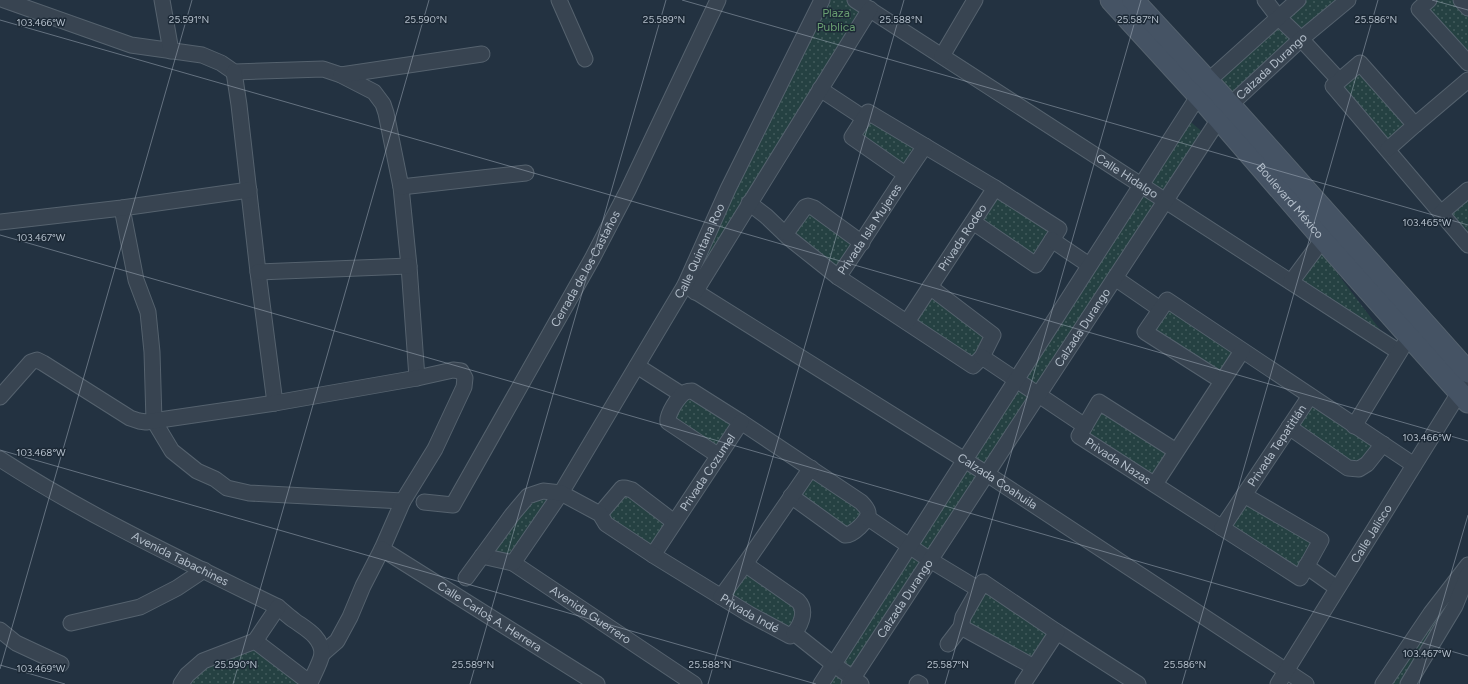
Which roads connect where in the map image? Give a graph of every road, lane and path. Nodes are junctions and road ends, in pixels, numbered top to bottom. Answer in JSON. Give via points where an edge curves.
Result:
{"nodes":[{"id":1,"x":4,"y":0,"type":"edge"},
{"id":2,"x":162,"y":0,"type":"edge"},
{"id":3,"x":559,"y":0,"type":"edge"},
{"id":4,"x":718,"y":0,"type":"edge"},
{"id":5,"x":822,"y":0,"type":"edge"},
{"id":6,"x":855,"y":0,"type":"edge"},
{"id":7,"x":975,"y":0,"type":"edge"},
{"id":8,"x":1111,"y":0,"type":"edge"},
{"id":9,"x":1133,"y":0,"type":"edge"},
{"id":10,"x":1265,"y":0,"type":"edge"},
{"id":11,"x":1298,"y":0,"type":"edge"},
{"id":12,"x":1348,"y":0,"type":"edge"},
{"id":13,"x":1428,"y":0,"type":"edge"},
{"id":14,"x":1461,"y":0,"type":"edge"},
{"id":15,"x":1468,"y":8,"type":"edge"},
{"id":16,"x":870,"y":9,"type":"junction"},
{"id":17,"x":1278,"y":17,"type":"junction"},
{"id":18,"x":1301,"y":39,"type":"junction"},
{"id":19,"x":171,"y":51,"type":"junction"},
{"id":20,"x":482,"y":54,"type":"dead end"},
{"id":21,"x":942,"y":56,"type":"junction"},
{"id":22,"x":585,"y":59,"type":"dead end"},
{"id":23,"x":1468,"y":63,"type":"edge"},
{"id":24,"x":234,"y":72,"type":"junction"},
{"id":25,"x":340,"y":75,"type":"junction"},
{"id":26,"x":1339,"y":80,"type":"junction"},
{"id":27,"x":1468,"y":80,"type":"edge"},
{"id":28,"x":1203,"y":88,"type":"junction"},
{"id":29,"x":820,"y":89,"type":"junction"},
{"id":30,"x":1224,"y":112,"type":"junction"},
{"id":31,"x":864,"y":118,"type":"junction"},
{"id":32,"x":1415,"y":125,"type":"junction"},
{"id":33,"x":925,"y":146,"type":"junction"},
{"id":34,"x":1388,"y":150,"type":"junction"},
{"id":35,"x":526,"y":173,"type":"dead end"},
{"id":36,"x":905,"y":174,"type":"junction"},
{"id":37,"x":1141,"y":185,"type":"junction"},
{"id":38,"x":401,"y":187,"type":"junction"},
{"id":39,"x":995,"y":188,"type":"junction"},
{"id":40,"x":249,"y":190,"type":"junction"},
{"id":41,"x":1468,"y":190,"type":"edge"},
{"id":42,"x":1166,"y":201,"type":"junction"},
{"id":43,"x":749,"y":203,"type":"junction"},
{"id":44,"x":122,"y":208,"type":"junction"},
{"id":45,"x":1440,"y":213,"type":"junction"},
{"id":46,"x":0,"y":222,"type":"edge"},
{"id":47,"x":973,"y":222,"type":"junction"},
{"id":48,"x":786,"y":233,"type":"junction"},
{"id":49,"x":1323,"y":239,"type":"junction"},
{"id":50,"x":1052,"y":240,"type":"junction"},
{"id":51,"x":862,"y":243,"type":"junction"},
{"id":52,"x":1468,"y":245,"type":"edge"},
{"id":53,"x":409,"y":266,"type":"junction"},
{"id":54,"x":1089,"y":266,"type":"junction"},
{"id":55,"x":258,"y":272,"type":"junction"},
{"id":56,"x":838,"y":277,"type":"junction"},
{"id":57,"x":1115,"y":278,"type":"junction"},
{"id":58,"x":1291,"y":282,"type":"junction"},
{"id":59,"x":930,"y":287,"type":"junction"},
{"id":60,"x":690,"y":288,"type":"junction"},
{"id":61,"x":1160,"y":309,"type":"junction"},
{"id":62,"x":907,"y":322,"type":"junction"},
{"id":63,"x":1404,"y":344,"type":"junction"},
{"id":64,"x":1242,"y":351,"type":"junction"},
{"id":65,"x":982,"y":357,"type":"junction"},
{"id":66,"x":638,"y":366,"type":"junction"},
{"id":67,"x":1468,"y":372,"type":"edge"},
{"id":68,"x":417,"y":378,"type":"junction"},
{"id":69,"x":1016,"y":379,"type":"junction"},
{"id":70,"x":1222,"y":381,"type":"junction"},
{"id":71,"x":681,"y":394,"type":"junction"},
{"id":72,"x":1465,"y":394,"type":"edge"},
{"id":73,"x":1038,"y":395,"type":"junction"},
{"id":74,"x":1310,"y":396,"type":"junction"},
{"id":75,"x":0,"y":397,"type":"edge"},
{"id":76,"x":275,"y":403,"type":"junction"},
{"id":77,"x":154,"y":421,"type":"junction"},
{"id":78,"x":741,"y":422,"type":"junction"},
{"id":79,"x":1085,"y":426,"type":"junction"},
{"id":80,"x":1354,"y":426,"type":"junction"},
{"id":81,"x":1289,"y":427,"type":"junction"},
{"id":82,"x":1383,"y":444,"type":"junction"},
{"id":83,"x":1176,"y":451,"type":"junction"},
{"id":84,"x":719,"y":456,"type":"junction"},
{"id":85,"x":0,"y":459,"type":"edge"},
{"id":86,"x":964,"y":460,"type":"junction"},
{"id":87,"x":1414,"y":465,"type":"junction"},
{"id":88,"x":811,"y":468,"type":"junction"},
{"id":89,"x":987,"y":474,"type":"junction"},
{"id":90,"x":1155,"y":484,"type":"junction"},
{"id":91,"x":561,"y":493,"type":"junction"},
{"id":92,"x":1244,"y":495,"type":"junction"},
{"id":93,"x":791,"y":496,"type":"junction"},
{"id":94,"x":403,"y":501,"type":"junction"},
{"id":95,"x":424,"y":502,"type":"dead end"},
{"id":96,"x":600,"y":514,"type":"junction"},
{"id":97,"x":868,"y":518,"type":"junction"},
{"id":98,"x":674,"y":522,"type":"junction"},
{"id":99,"x":1222,"y":528,"type":"junction"},
{"id":100,"x":910,"y":546,"type":"junction"},
{"id":101,"x":382,"y":549,"type":"junction"},
{"id":102,"x":653,"y":555,"type":"junction"},
{"id":103,"x":482,"y":556,"type":"junction"},
{"id":104,"x":930,"y":560,"type":"junction"},
{"id":105,"x":513,"y":563,"type":"junction"},
{"id":106,"x":745,"y":564,"type":"junction"},
{"id":107,"x":1468,"y":565,"type":"edge"},
{"id":108,"x":1306,"y":566,"type":"junction"},
{"id":109,"x":204,"y":570,"type":"junction"},
{"id":110,"x":1468,"y":574,"type":"edge"},
{"id":111,"x":466,"y":578,"type":"dead end"},
{"id":112,"x":1338,"y":588,"type":"junction"},
{"id":113,"x":978,"y":589,"type":"junction"},
{"id":114,"x":721,"y":597,"type":"junction"},
{"id":115,"x":278,"y":607,"type":"junction"},
{"id":116,"x":71,"y":623,"type":"dead end"},
{"id":117,"x":961,"y":627,"type":"junction"},
{"id":118,"x":0,"y":630,"type":"edge"},
{"id":119,"x":1057,"y":632,"type":"junction"},
{"id":120,"x":794,"y":633,"type":"junction"},
{"id":121,"x":255,"y":641,"type":"junction"},
{"id":122,"x":948,"y":644,"type":"dead end"},
{"id":123,"x":322,"y":654,"type":"junction"},
{"id":124,"x":61,"y":664,"type":"dead end"},
{"id":125,"x":833,"y":664,"type":"junction"},
{"id":126,"x":1034,"y":667,"type":"junction"},
{"id":127,"x":1286,"y":671,"type":"junction"},
{"id":128,"x":1121,"y":679,"type":"edge"},
{"id":129,"x":854,"y":682,"type":"edge"},
{"id":130,"x":181,"y":684,"type":"edge"},
{"id":131,"x":309,"y":684,"type":"edge"},
{"id":132,"x":597,"y":684,"type":"edge"},
{"id":133,"x":694,"y":684,"type":"edge"},
{"id":134,"x":821,"y":684,"type":"edge"},
{"id":135,"x":1023,"y":684,"type":"edge"},
{"id":136,"x":1138,"y":684,"type":"edge"},
{"id":137,"x":1278,"y":684,"type":"edge"},
{"id":138,"x":1306,"y":684,"type":"edge"},
{"id":139,"x":1383,"y":684,"type":"edge"},
{"id":140,"x":1408,"y":684,"type":"edge"}],
"edges":[{"from":1,"to":19,"type":"street","via":[[131,45]]},
{"from":2,"to":19,"type":"street"},
{"from":3,"to":22,"type":"street"},
{"from":4,"to":95,"type":"street","name":"Cerrada de los Castaños","via":[[628,190],[592,259],[453,505]]},
{"from":5,"to":60,"type":"street","name":"Calle Quintana Roo","via":[[728,189]]},
{"from":6,"to":16,"type":"street","name":"Calle Hidalgo"},
{"from":7,"to":21,"type":"street"},
{"from":8,"to":28,"type":"main road","name":"Boulevard México"},
{"from":9,"to":28,"type":"main road","name":"Boulevard México"},
{"from":10,"to":17,"type":"street"},
{"from":11,"to":17,"type":"street","name":"Calzada Durango"},
{"from":12,"to":18,"type":"street","name":"Calzada Durango"},
{"from":13,"to":23,"type":"street","via":[[1419,9]]},
{"from":14,"to":15,"type":"street"},
{"from":16,"to":21,"type":"street","name":"Calle Hidalgo"},
{"from":16,"to":29,"type":"street","name":"Calle Quintana Roo"},
{"from":17,"to":18,"type":"street"},
{"from":17,"to":28,"type":"street","name":"Calzada Durango"},
{"from":18,"to":26,"type":"street"},
{"from":18,"to":30,"type":"street","name":"Calzada Durango"},
{"from":19,"to":24,"type":"street","via":[[202,55]]},
{"from":20,"to":25,"type":"street"},
{"from":21,"to":37,"type":"street","name":"Calle Hidalgo"},
{"from":24,"to":25,"type":"street","via":[[323,69]]},
{"from":24,"to":40,"type":"street"},
{"from":25,"to":38,"type":"street","via":[[374,92],[383,104]]},
{"from":26,"to":32,"type":"street","via":[[1360,63]]},
{"from":26,"to":34,"type":"street","via":[[1333,86]]},
{"from":27,"to":32,"type":"street"},
{"from":28,"to":30,"type":"main road","name":"Boulevard México"},
{"from":28,"to":37,"type":"street","name":"Calzada Durango"},
{"from":29,"to":31,"type":"street"},
{"from":29,"to":43,"type":"street","name":"Calle Quintana Roo"},
{"from":30,"to":42,"type":"street","name":"Calzada Durango"},
{"from":30,"to":49,"type":"main road","name":"Boulevard México"},
{"from":30,"to":67,"type":"main road","name":"Boulevard México"},
{"from":31,"to":33,"type":"street","via":[[868,112]]},
{"from":31,"to":36,"type":"street","via":[[852,137]]},
{"from":32,"to":34,"type":"street"},
{"from":33,"to":36,"type":"street","name":"Privada Isla Mujeres"},
{"from":33,"to":39,"type":"street"},
{"from":34,"to":45,"type":"street"},
{"from":35,"to":38,"type":"street"},
{"from":36,"to":51,"type":"street","name":"Privada Isla Mujeres"},
{"from":37,"to":42,"type":"street","name":"Calle Hidalgo"},
{"from":37,"to":54,"type":"street","name":"Calzada Durango"},
{"from":38,"to":53,"type":"street"},
{"from":39,"to":47,"type":"street","name":"Privada Rodeo"},
{"from":39,"to":50,"type":"street","via":[[1059,229]]},
{"from":40,"to":44,"type":"street"},
{"from":40,"to":55,"type":"street"},
{"from":41,"to":45,"type":"street"},
{"from":42,"to":57,"type":"street","name":"Calzada Durango"},
{"from":42,"to":58,"type":"street","name":"Calle Hidalgo"},
{"from":43,"to":48,"type":"street","name":"Privada Isla Mujeres"},
{"from":43,"to":60,"type":"street","name":"Calle Quintana Roo"},
{"from":44,"to":46,"type":"street"},
{"from":44,"to":77,"type":"street","via":[[136,280],[148,312]]},
{"from":45,"to":52,"type":"street"},
{"from":47,"to":50,"type":"street","via":[[1036,265]]},
{"from":47,"to":59,"type":"street","name":"Privada Rodeo"},
{"from":48,"to":51,"type":"street","via":[[808,206]]},
{"from":48,"to":56,"type":"street","name":"Privada Isla Mujeres"},
{"from":49,"to":58,"type":"street"},
{"from":49,"to":63,"type":"main road","name":"Boulevard México"},
{"from":50,"to":54,"type":"street"},
{"from":51,"to":56,"type":"street","name":"Privada Isla Mujeres"},
{"from":53,"to":55,"type":"street"},
{"from":53,"to":68,"type":"street"},
{"from":54,"to":69,"type":"street","name":"Calzada Durango"},
{"from":55,"to":76,"type":"street"},
{"from":56,"to":62,"type":"street"},
{"from":57,"to":61,"type":"street"},
{"from":57,"to":73,"type":"street","name":"Calzada Durango"},
{"from":58,"to":63,"type":"street","name":"Calle Hidalgo"},
{"from":59,"to":62,"type":"street","name":"Privada Rodeo"},
{"from":59,"to":65,"type":"street","via":[[993,335]]},
{"from":60,"to":66,"type":"street","name":"Calle Quintana Roo"},
{"from":60,"to":86,"type":"street","name":"Calzada Coahuila"},
{"from":61,"to":64,"type":"street","via":[[1167,300]]},
{"from":61,"to":70,"type":"street","via":[[1145,332]]},
{"from":62,"to":65,"type":"street","via":[[973,366]]},
{"from":63,"to":72,"type":"main road","name":"Boulevard México"},
{"from":63,"to":80,"type":"street"},
{"from":64,"to":70,"type":"street","name":"Privada Nazas"},
{"from":64,"to":74,"type":"street"},
{"from":65,"to":69,"type":"street","name":"Privada Nazas"},
{"from":66,"to":71,"type":"street"},
{"from":66,"to":91,"type":"street","name":"Calle Quintana Roo"},
{"from":68,"to":76,"type":"street"},
{"from":68,"to":94,"type":"street","via":[[453,370],[461,371],[465,378],[464,387],[435,449]]},
{"from":69,"to":73,"type":"street","name":"Privada Nazas"},
{"from":69,"to":86,"type":"street","name":"Calzada Durango"},
{"from":70,"to":83,"type":"street","name":"Privada Nazas"},
{"from":71,"to":78,"type":"street","via":[[692,391]]},
{"from":71,"to":84,"type":"street","via":[[668,416],[668,422]]},
{"from":72,"to":87,"type":"street","name":"Calle Jalisco"},
{"from":73,"to":79,"type":"street","name":"Privada Nazas"},
{"from":73,"to":89,"type":"street","name":"Calzada Durango"},
{"from":74,"to":80,"type":"street"},
{"from":74,"to":81,"type":"street","name":"Privada Tepatitlán"},
{"from":75,"to":77,"type":"street","via":[[31,362],[37,360],[130,418],[139,422]]},
{"from":76,"to":77,"type":"street"},
{"from":77,"to":94,"type":"street","via":[[172,451],[197,471],[227,488],[249,494],[274,496]]},
{"from":78,"to":84,"type":"street","name":"Privada Cozumel"},
{"from":78,"to":88,"type":"street"},
{"from":79,"to":83,"type":"street","name":"Privada Nazas","via":[[1099,402]]},
{"from":79,"to":90,"type":"street","name":"Privada Nazas","via":[[1079,436]]},
{"from":80,"to":82,"type":"street"},
{"from":81,"to":82,"type":"street","via":[[1348,468],[1358,470],[1367,464]]},
{"from":81,"to":92,"type":"street","name":"Privada Tepatitlán"},
{"from":82,"to":87,"type":"street"},
{"from":83,"to":90,"type":"street","name":"Privada Nazas"},
{"from":84,"to":98,"type":"street","name":"Privada Cozumel"},
{"from":85,"to":109,"type":"street","name":"Avenida Tabachines","via":[[125,531]]},
{"from":86,"to":89,"type":"street","name":"Calzada Coahuila"},
{"from":86,"to":100,"type":"street","name":"Calzada Durango"},
{"from":87,"to":112,"type":"street","name":"Calle Jalisco"},
{"from":88,"to":93,"type":"street","name":"Privada Indé"},
{"from":88,"to":97,"type":"street","via":[[862,502],[869,514]]},
{"from":89,"to":104,"type":"street","name":"Calzada Durango"},
{"from":89,"to":127,"type":"street","name":"Calzada Coahuila"},
{"from":90,"to":99,"type":"street"},
{"from":91,"to":96,"type":"street"},
{"from":91,"to":103,"type":"street","via":[[542,491],[528,496]]},
{"from":91,"to":105,"type":"street","name":"Calle Quintana Roo"},
{"from":92,"to":99,"type":"street","name":"Privada Tepatitlán"},
{"from":92,"to":108,"type":"street","name":"Privada Tepatitlán","via":[[1320,540]]},
{"from":93,"to":97,"type":"street","via":[[848,536]]},
{"from":93,"to":106,"type":"street","name":"Privada Indé"},
{"from":94,"to":101,"type":"street"},
{"from":96,"to":98,"type":"street","name":"Privada Cozumel","via":[[622,488],[625,488],[632,490]]},
{"from":96,"to":102,"type":"street","via":[[606,524]]},
{"from":97,"to":100,"type":"street"},
{"from":98,"to":102,"type":"street","name":"Privada Cozumel"},
{"from":99,"to":108,"type":"street","name":"Privada Tepatitlán","via":[[1300,578]]},
{"from":100,"to":104,"type":"street"},
{"from":100,"to":125,"type":"street","name":"Calzada Durango"},
{"from":101,"to":123,"type":"street","via":[[337,641]]},
{"from":101,"to":132,"type":"street","name":"Calle Carlos A. Herrera"},
{"from":102,"to":114,"type":"street"},
{"from":103,"to":105,"type":"street","name":"Avenida Guerrero"},
{"from":103,"to":111,"type":"street"},
{"from":104,"to":113,"type":"street"},
{"from":104,"to":129,"type":"street","name":"Calzada Durango"},
{"from":105,"to":133,"type":"street","name":"Avenida Guerrero"},
{"from":106,"to":114,"type":"street","name":"Privada Indé"},
{"from":106,"to":120,"type":"street","name":"Privada Indé","via":[[802,605],[803,615]]},
{"from":107,"to":139,"type":"street","via":[[1431,613]]},
{"from":108,"to":112,"type":"street"},
{"from":109,"to":115,"type":"street","name":"Avenida Tabachines"},
{"from":109,"to":116,"type":"street","via":[[140,608]]},
{"from":110,"to":140,"type":"street","via":[[1455,606]]},
{"from":112,"to":127,"type":"street","name":"Calle Jalisco"},
{"from":113,"to":117,"type":"street","via":[[963,617]]},
{"from":113,"to":119,"type":"street","via":[[983,582]]},
{"from":114,"to":120,"type":"street","name":"Privada Indé","via":[[788,636]]},
{"from":115,"to":121,"type":"street"},
{"from":115,"to":123,"type":"street","name":"Avenida Tabachines","via":[[315,636]]},
{"from":117,"to":122,"type":"street"},
{"from":117,"to":126,"type":"street"},
{"from":118,"to":124,"type":"street","via":[[16,643]]},
{"from":119,"to":126,"type":"street"},
{"from":119,"to":128,"type":"street"},
{"from":120,"to":125,"type":"street","name":"Privada Indé"},
{"from":121,"to":130,"type":"street","via":[[203,661]]},
{"from":121,"to":131,"type":"street"},
{"from":123,"to":131,"type":"street"},
{"from":125,"to":129,"type":"street","name":"Privada Indé"},
{"from":125,"to":134,"type":"street","name":"Calzada Durango"},
{"from":126,"to":135,"type":"street"},
{"from":127,"to":137,"type":"street","name":"Calle Jalisco"},
{"from":127,"to":138,"type":"street","name":"Calzada Coahuila"},
{"from":128,"to":136,"type":"street"}]}
